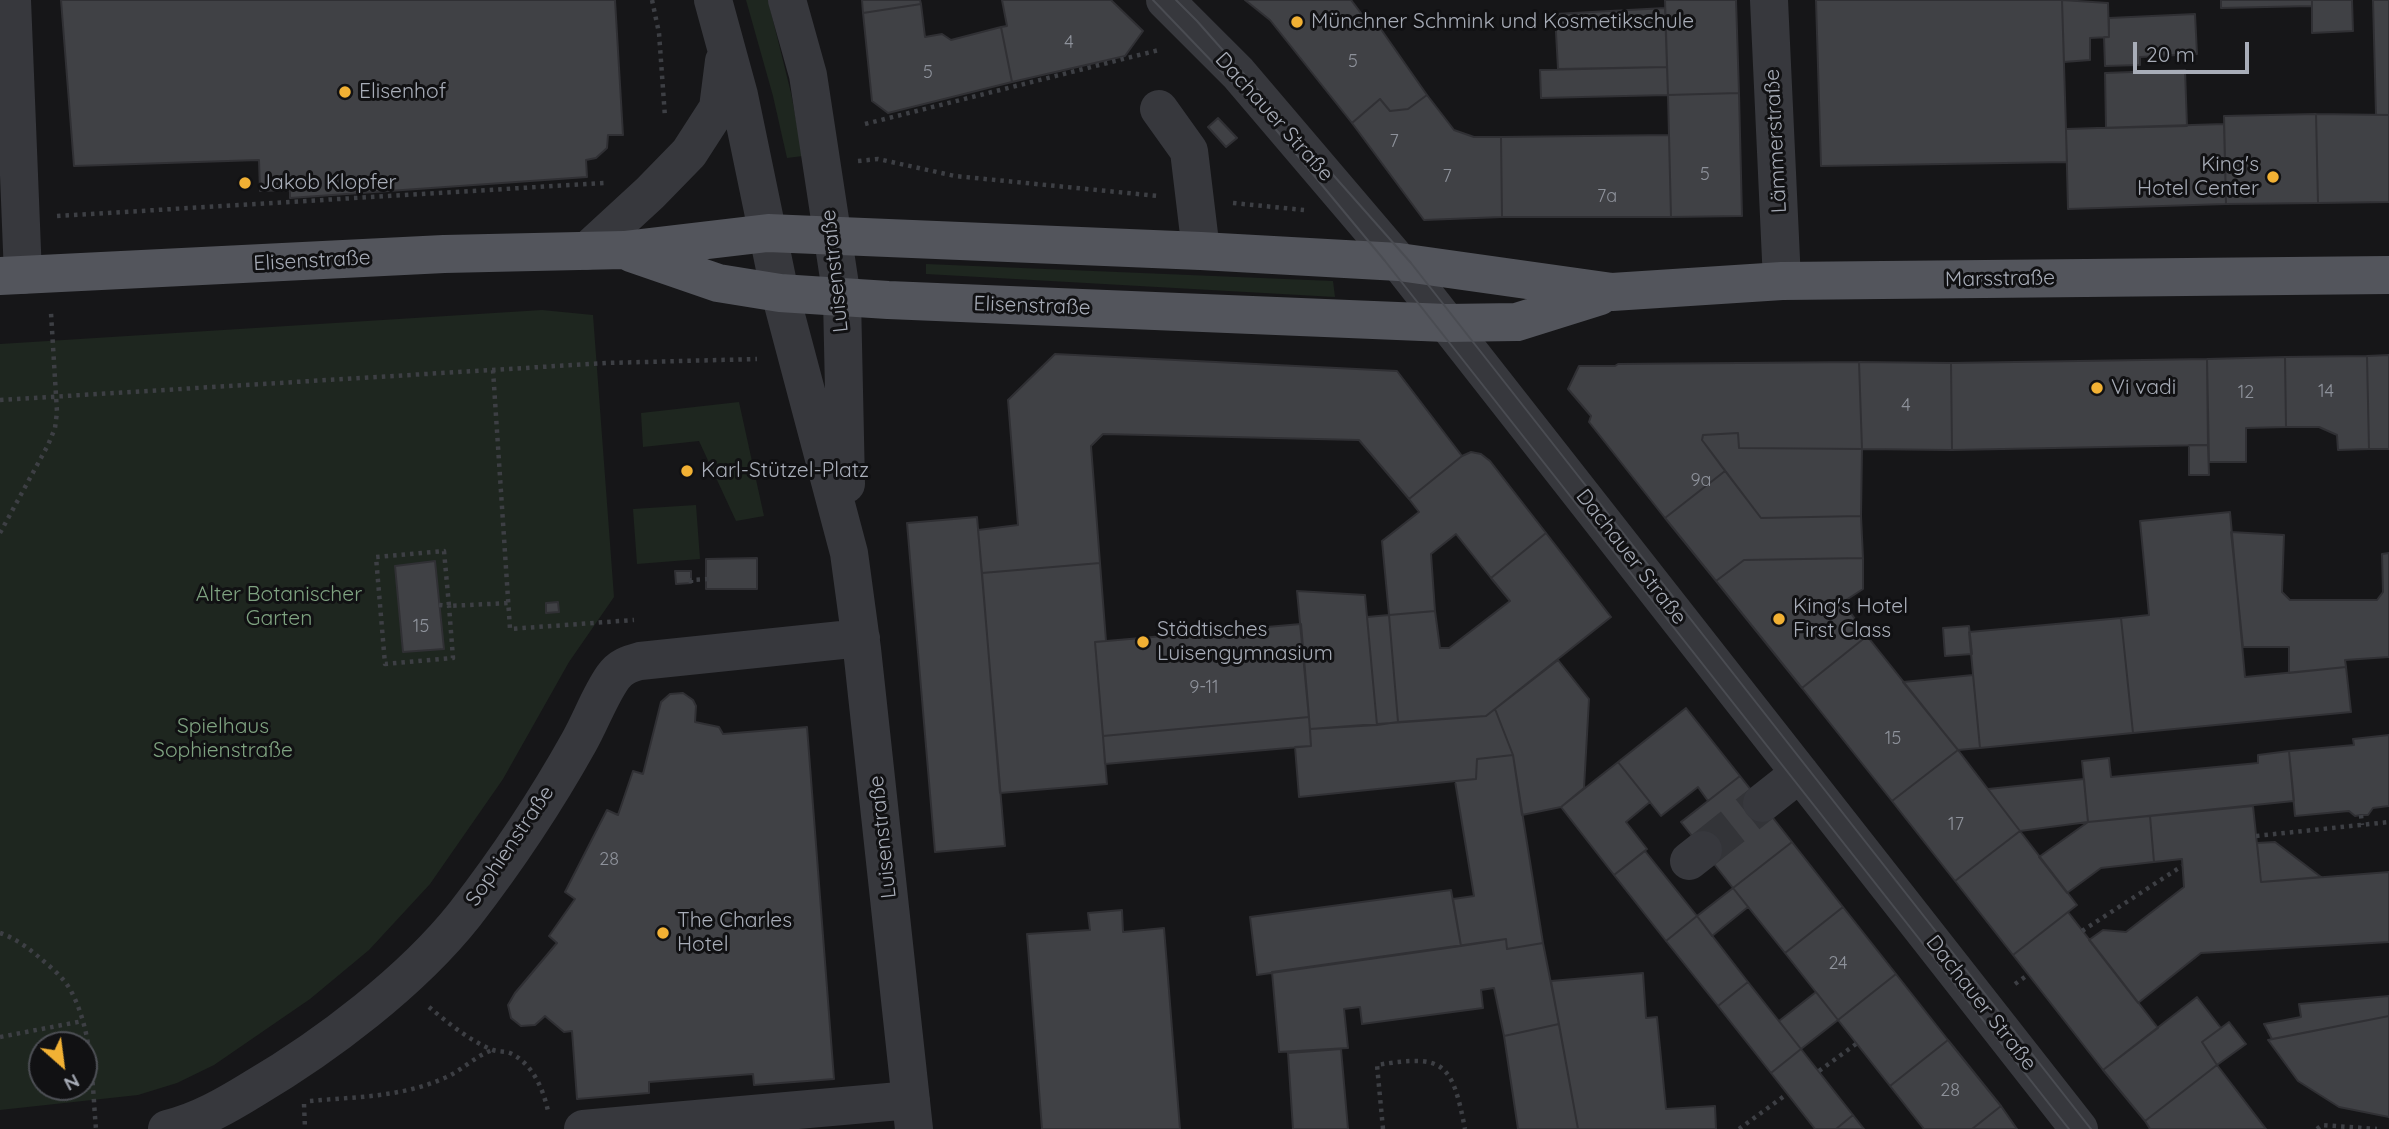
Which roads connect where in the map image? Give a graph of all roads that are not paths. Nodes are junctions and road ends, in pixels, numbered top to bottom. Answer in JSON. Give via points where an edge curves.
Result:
{"nodes":[{"id":1,"x":12,"y":0,"type":"edge"},
{"id":2,"x":713,"y":0,"type":"edge"},
{"id":3,"x":787,"y":0,"type":"edge"},
{"id":4,"x":1165,"y":0,"type":"edge"},
{"id":5,"x":1769,"y":0,"type":"edge"},
{"id":6,"x":725,"y":45,"type":"junction"},
{"id":7,"x":1159,"y":108,"type":"dead end"},
{"id":8,"x":768,"y":233,"type":"junction"},
{"id":9,"x":833,"y":235,"type":"junction"},
{"id":10,"x":624,"y":250,"type":"junction"},
{"id":11,"x":587,"y":251,"type":"junction"},
{"id":12,"x":1201,"y":251,"type":"junction"},
{"id":13,"x":1399,"y":262,"type":"junction"},
{"id":14,"x":24,"y":275,"type":"edge"},
{"id":15,"x":2389,"y":275,"type":"edge"},
{"id":16,"x":1782,"y":281,"type":"junction"},
{"id":17,"x":1612,"y":292,"type":"junction"},
{"id":18,"x":780,"y":293,"type":"junction"},
{"id":19,"x":842,"y":298,"type":"junction"},
{"id":20,"x":1446,"y":323,"type":"junction"},
{"id":21,"x":848,"y":545,"type":"junction"},
{"id":22,"x":861,"y":638,"type":"junction"},
{"id":23,"x":1800,"y":773,"type":"junction"},
{"id":24,"x":1762,"y":803,"type":"tunnel mouth"},
{"id":25,"x":913,"y":1114,"type":"edge"},
{"id":26,"x":566,"y":1124,"type":"edge"},
{"id":27,"x":167,"y":1129,"type":"edge"},
{"id":28,"x":2079,"y":1129,"type":"edge"}],
"edges":[{"from":1,"to":14,"type":"street"},
{"from":2,"to":6,"type":"street","name":"Luisenstraße"},
{"from":3,"to":9,"type":"street","name":"Luisenstraße","via":[[808,75]]},
{"from":4,"to":13,"type":"street","name":"Dachauer Straße","via":[[1238,73]]},
{"from":5,"to":16,"type":"street","name":"Lämmerstraße"},
{"from":6,"to":8,"type":"street","name":"Luisenstraße"},
{"from":6,"to":11,"type":"street","name":"Luisenstraße","via":[[719,108],[689,153]]},
{"from":7,"to":12,"type":"street","via":[[1189,151]]},
{"from":8,"to":9,"type":"main road","name":"Elisenstraße"},
{"from":8,"to":10,"type":"main road","name":"Elisenstraße"},
{"from":8,"to":18,"type":"street","name":"Luisenstraße"},
{"from":9,"to":12,"type":"main road","name":"Elisenstraße"},
{"from":9,"to":19,"type":"street","name":"Luisenstraße"},
{"from":10,"to":11,"type":"main road","name":"Elisenstraße"},
{"from":10,"to":18,"type":"main road","name":"Elisenstraße","via":[[718,284]]},
{"from":11,"to":14,"type":"main road","name":"Elisenstraße"},
{"from":12,"to":13,"type":"main road","name":"Elisenstraße"},
{"from":13,"to":17,"type":"main road","name":"Marsstraße"},
{"from":13,"to":20,"type":"street","name":"Dachauer Straße"},
{"from":15,"to":16,"type":"main road","name":"Marsstraße"},
{"from":16,"to":17,"type":"main road","name":"Marsstraße"},
{"from":17,"to":20,"type":"main road","name":"Marsstraße","via":[[1517,322]]},
{"from":18,"to":19,"type":"main road","name":"Elisenstraße"},
{"from":18,"to":21,"type":"street","name":"Luisenstraße"},
{"from":19,"to":20,"type":"main road","name":"Elisenstraße"},
{"from":19,"to":21,"type":"street","name":"Luisenstraße"},
{"from":20,"to":23,"type":"street","name":"Dachauer Straße"},
{"from":21,"to":22,"type":"street","name":"Luisenstraße"},
{"from":22,"to":25,"type":"street","name":"Luisenstraße"},
{"from":22,"to":27,"type":"street","name":"Sophienstraße","via":[[623,667],[525,828],[464,915],[432,950],[282,1072],[228,1104]]},
{"from":23,"to":24,"type":"street"},
{"from":23,"to":28,"type":"street","name":"Dachauer Straße"},
{"from":25,"to":26,"type":"street"}]}
